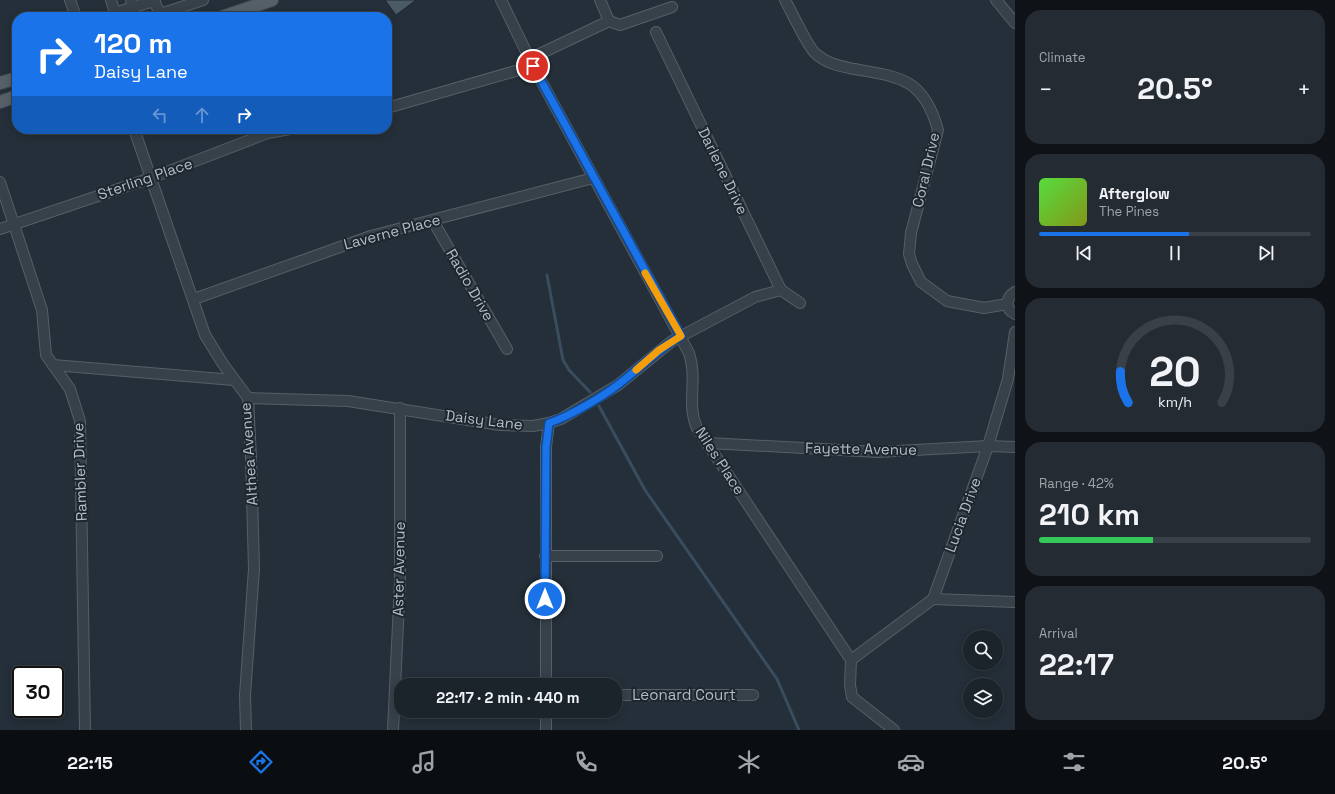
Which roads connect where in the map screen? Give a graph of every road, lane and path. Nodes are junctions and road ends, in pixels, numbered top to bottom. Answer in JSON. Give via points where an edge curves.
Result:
{"nodes":[{"id":1,"x":70,"y":0,"type":"edge"},
{"id":2,"x":111,"y":0,"type":"edge"},
{"id":3,"x":154,"y":0,"type":"edge"},
{"id":4,"x":203,"y":0,"type":"edge"},
{"id":5,"x":272,"y":0,"type":"edge"},
{"id":6,"x":501,"y":0,"type":"edge"},
{"id":7,"x":600,"y":0,"type":"edge"},
{"id":8,"x":785,"y":0,"type":"edge"},
{"id":9,"x":996,"y":0,"type":"edge"},
{"id":10,"x":672,"y":7,"type":"dead end"},
{"id":11,"x":133,"y":8,"type":"edge"},
{"id":12,"x":243,"y":9,"type":"edge"},
{"id":13,"x":74,"y":12,"type":"edge"},
{"id":14,"x":115,"y":12,"type":"edge"},
{"id":15,"x":119,"y":12,"type":"edge"},
{"id":16,"x":158,"y":12,"type":"edge"},
{"id":17,"x":166,"y":12,"type":"edge"},
{"id":18,"x":610,"y":21,"type":"junction"},
{"id":19,"x":1015,"y":23,"type":"edge"},
{"id":20,"x":656,"y":32,"type":"dead end"},
{"id":21,"x":531,"y":63,"type":"junction"},
{"id":22,"x":12,"y":80,"type":"edge"},
{"id":23,"x":0,"y":84,"type":"edge"},
{"id":24,"x":12,"y":98,"type":"edge"},
{"id":25,"x":0,"y":102,"type":"edge"},
{"id":26,"x":392,"y":106,"type":"edge"},
{"id":27,"x":136,"y":134,"type":"edge"},
{"id":28,"x":268,"y":134,"type":"edge"},
{"id":29,"x":151,"y":178,"type":"junction"},
{"id":30,"x":593,"y":178,"type":"junction"},
{"id":31,"x":0,"y":183,"type":"edge"},
{"id":32,"x":433,"y":221,"type":"junction"},
{"id":33,"x":15,"y":223,"type":"junction"},
{"id":34,"x":0,"y":228,"type":"edge"},
{"id":35,"x":780,"y":290,"type":"junction"},
{"id":36,"x":1015,"y":292,"type":"edge"},
{"id":37,"x":194,"y":299,"type":"junction"},
{"id":38,"x":800,"y":303,"type":"dead end"},
{"id":39,"x":1007,"y":304,"type":"junction"},
{"id":40,"x":1015,"y":314,"type":"edge"},
{"id":41,"x":1015,"y":332,"type":"edge"},
{"id":42,"x":681,"y":336,"type":"junction"},
{"id":43,"x":507,"y":349,"type":"dead end"},
{"id":44,"x":53,"y":365,"type":"junction"},
{"id":45,"x":234,"y":380,"type":"junction"},
{"id":46,"x":248,"y":398,"type":"junction"},
{"id":47,"x":400,"y":408,"type":"junction"},
{"id":48,"x":549,"y":423,"type":"junction"},
{"id":49,"x":708,"y":443,"type":"junction"},
{"id":50,"x":988,"y":446,"type":"junction"},
{"id":51,"x":1015,"y":447,"type":"edge"},
{"id":52,"x":545,"y":556,"type":"junction"},
{"id":53,"x":657,"y":556,"type":"dead end"},
{"id":54,"x":933,"y":599,"type":"junction"},
{"id":55,"x":1015,"y":602,"type":"edge"},
{"id":56,"x":851,"y":660,"type":"junction"},
{"id":57,"x":546,"y":678,"type":"edge"},
{"id":58,"x":622,"y":695,"type":"edge"},
{"id":59,"x":753,"y":695,"type":"dead end"},
{"id":60,"x":546,"y":718,"type":"edge"},
{"id":61,"x":85,"y":730,"type":"edge"},
{"id":62,"x":246,"y":730,"type":"edge"},
{"id":63,"x":393,"y":730,"type":"edge"},
{"id":64,"x":546,"y":730,"type":"edge"},
{"id":65,"x":894,"y":730,"type":"edge"}],
"edges":[{"from":1,"to":13,"type":"street"},
{"from":2,"to":14,"type":"street"},
{"from":3,"to":11,"type":"street"},
{"from":3,"to":16,"type":"street"},
{"from":4,"to":17,"type":"street"},
{"from":5,"to":12,"type":"main road"},
{"from":6,"to":21,"type":"street","name":"Niles Place"},
{"from":7,"to":18,"type":"street"},
{"from":8,"to":39,"type":"street","name":"Coral Drive","via":[[814,52],[835,66],[894,76],[920,91],[933,113],[938,130],[911,233],[909,254],[921,282],[947,301],[984,308]]},
{"from":9,"to":19,"type":"street"},
{"from":10,"to":18,"type":"street","via":[[620,25]]},
{"from":11,"to":15,"type":"street"},
{"from":18,"to":21,"type":"street"},
{"from":20,"to":35,"type":"street","name":"Darlene Drive"},
{"from":21,"to":26,"type":"street"},
{"from":21,"to":30,"type":"street","name":"Niles Place"},
{"from":22,"to":23,"type":"main road"},
{"from":24,"to":25,"type":"main road"},
{"from":27,"to":29,"type":"street","name":"Althea Avenue"},
{"from":28,"to":29,"type":"street","name":"Sterling Place"},
{"from":29,"to":33,"type":"street","name":"Sterling Place"},
{"from":29,"to":37,"type":"street","name":"Althea Avenue"},
{"from":30,"to":32,"type":"street","name":"Laverne Place"},
{"from":30,"to":42,"type":"street","name":"Niles Place"},
{"from":31,"to":33,"type":"street","name":"Rambler Drive"},
{"from":32,"to":37,"type":"street","name":"Laverne Place","via":[[342,245]]},
{"from":32,"to":43,"type":"street","name":"Radio Drive"},
{"from":33,"to":34,"type":"street","name":"Sterling Place"},
{"from":33,"to":44,"type":"street","name":"Rambler Drive","via":[[42,310],[46,355]]},
{"from":35,"to":38,"type":"street"},
{"from":35,"to":42,"type":"street","name":"Daisy Lane","via":[[755,297]]},
{"from":36,"to":39,"type":"street"},
{"from":37,"to":45,"type":"street","name":"Althea Avenue","via":[[206,335]]},
{"from":39,"to":40,"type":"street","via":[[1009,310]]},
{"from":41,"to":50,"type":"street","name":"Lucia Drive","via":[[1008,379]]},
{"from":42,"to":48,"type":"street","name":"Daisy Lane","via":[[659,350],[618,385],[561,419]]},
{"from":42,"to":49,"type":"street","name":"Niles Place","via":[[693,366],[692,418]]},
{"from":44,"to":45,"type":"street"},
{"from":44,"to":61,"type":"street","name":"Rambler Drive","via":[[70,388],[80,421]]},
{"from":45,"to":46,"type":"street","name":"Althea Avenue"},
{"from":46,"to":47,"type":"street","name":"Daisy Lane","via":[[348,401]]},
{"from":46,"to":62,"type":"street","name":"Althea Avenue","via":[[254,569],[245,695]]},
{"from":47,"to":48,"type":"street","name":"Daisy Lane","via":[[500,425],[533,426]]},
{"from":47,"to":63,"type":"street","name":"Aster Avenue","via":[[400,581]]},
{"from":48,"to":52,"type":"street","via":[[546,447]]},
{"from":49,"to":50,"type":"street","name":"Fayette Avenue","via":[[878,452]]},
{"from":49,"to":56,"type":"street","name":"Niles Place"},
{"from":50,"to":51,"type":"street","name":"Fayette Avenue"},
{"from":50,"to":54,"type":"street","name":"Lucia Drive"},
{"from":52,"to":53,"type":"street"},
{"from":52,"to":57,"type":"street"},
{"from":54,"to":55,"type":"street"},
{"from":54,"to":56,"type":"street"},
{"from":56,"to":65,"type":"street","via":[[852,697]]},
{"from":58,"to":59,"type":"street","name":"Leonard Court"},
{"from":60,"to":64,"type":"street"}]}
